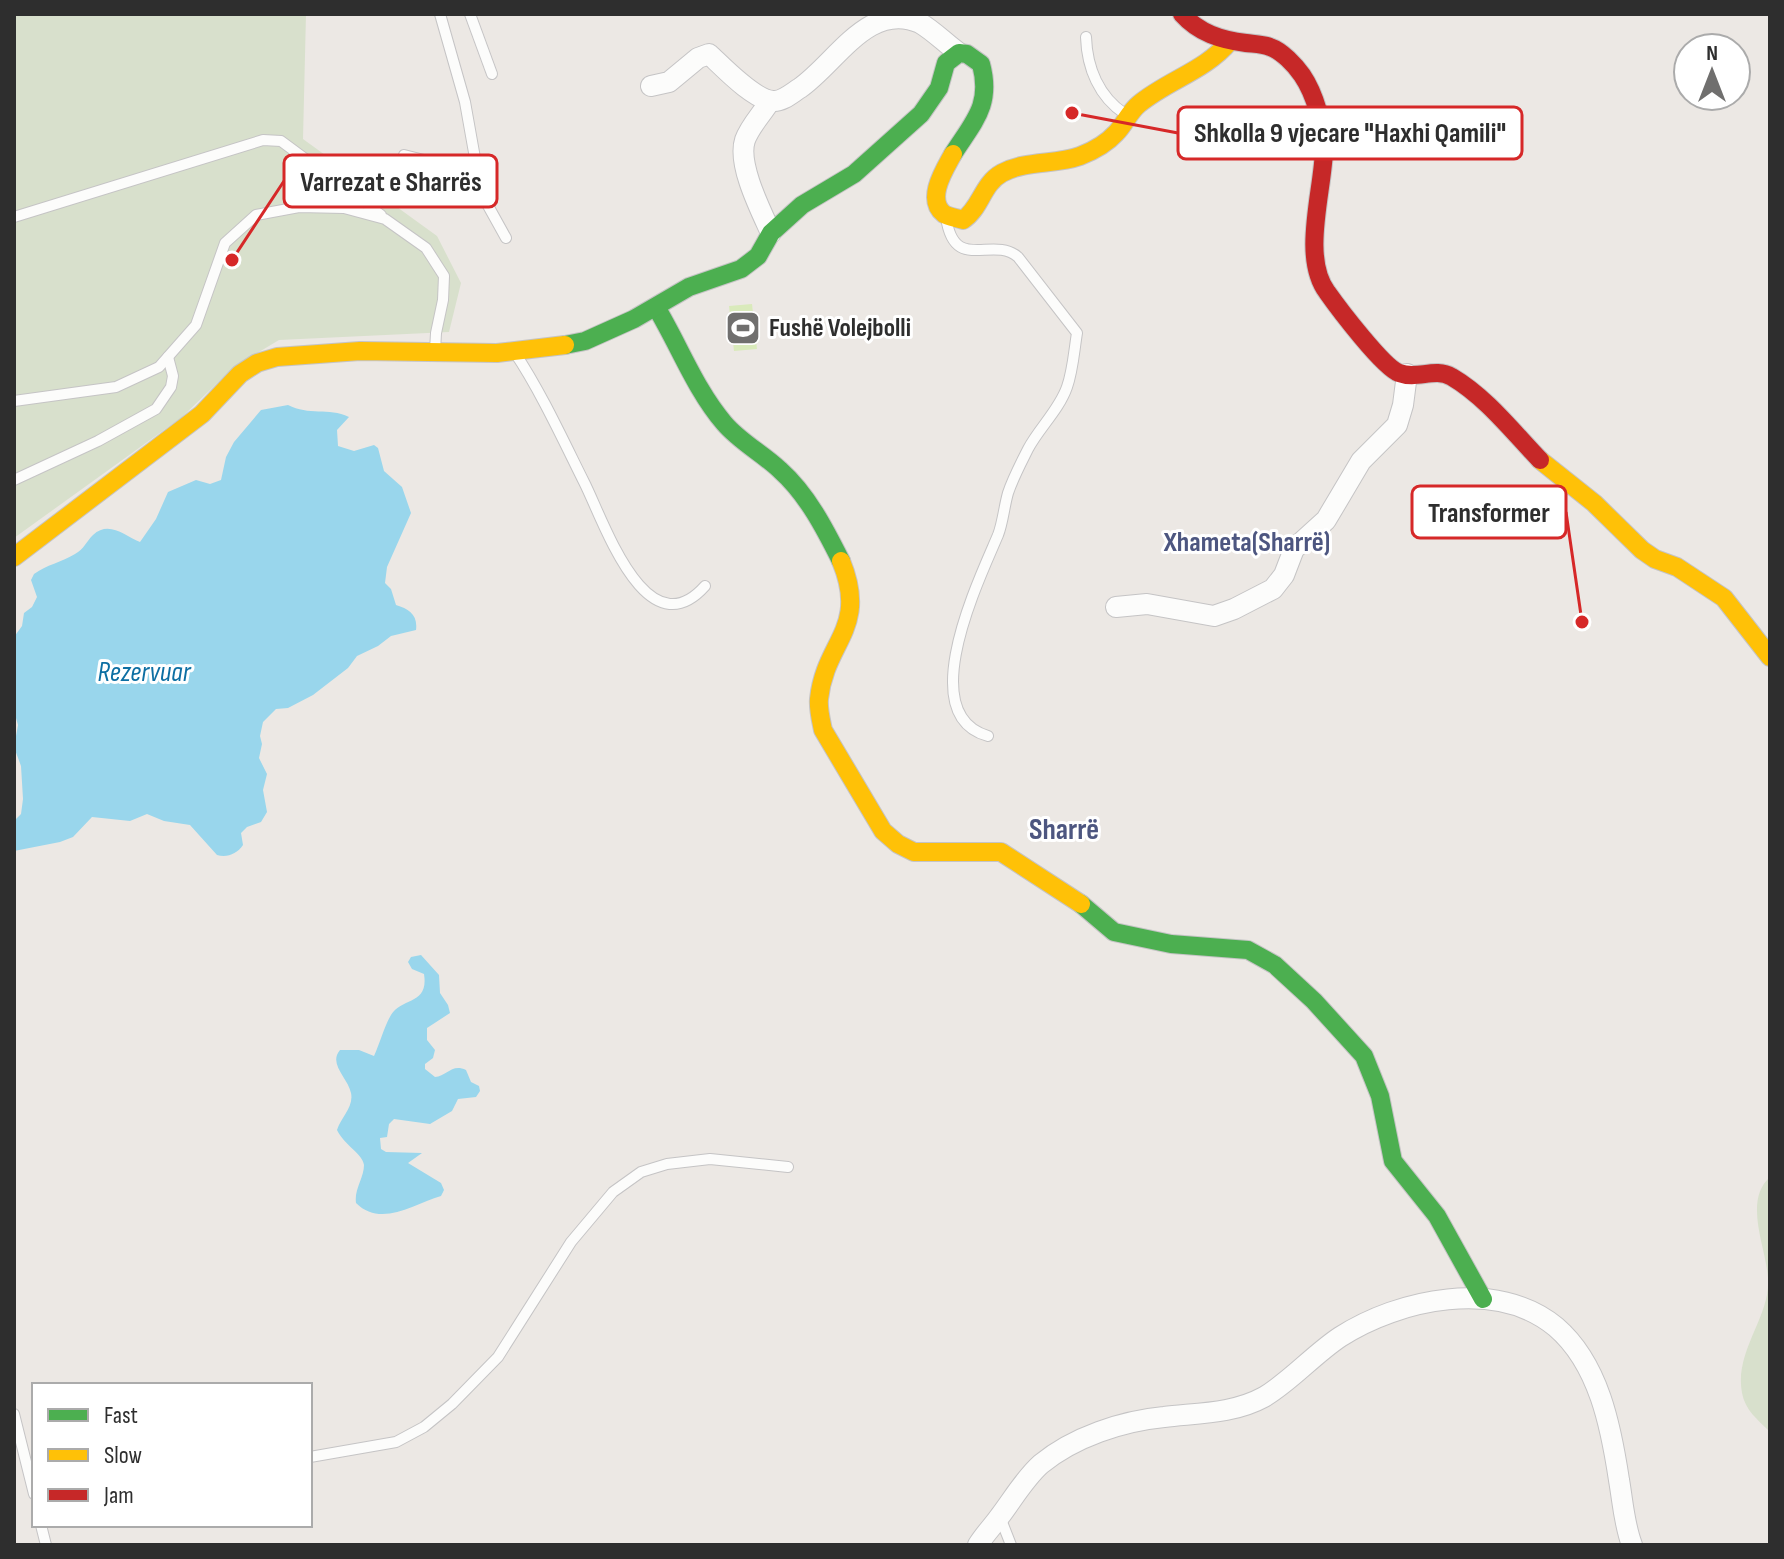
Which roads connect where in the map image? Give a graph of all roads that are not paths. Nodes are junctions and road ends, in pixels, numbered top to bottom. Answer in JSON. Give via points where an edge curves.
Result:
{"nodes":[{"id":1,"x":440,"y":14,"type":"edge"},
{"id":2,"x":470,"y":14,"type":"edge"},
{"id":3,"x":1182,"y":14,"type":"edge"},
{"id":4,"x":1086,"y":37,"type":"dead end"},
{"id":5,"x":1230,"y":41,"type":"junction"},
{"id":6,"x":959,"y":53,"type":"junction"},
{"id":7,"x":492,"y":74,"type":"dead end"},
{"id":8,"x":651,"y":86,"type":"dead end"},
{"id":9,"x":770,"y":101,"type":"junction"},
{"id":10,"x":1127,"y":116,"type":"junction"},
{"id":11,"x":404,"y":155,"type":"dead end"},
{"id":12,"x":479,"y":174,"type":"junction"},
{"id":13,"x":946,"y":215,"type":"junction"},
{"id":14,"x":14,"y":217,"type":"edge"},
{"id":15,"x":385,"y":219,"type":"junction"},
{"id":16,"x":771,"y":233,"type":"junction"},
{"id":17,"x":506,"y":238,"type":"dead end"},
{"id":18,"x":656,"y":307,"type":"junction"},
{"id":19,"x":435,"y":351,"type":"junction"},
{"id":20,"x":514,"y":351,"type":"junction"},
{"id":21,"x":168,"y":357,"type":"junction"},
{"id":22,"x":1407,"y":374,"type":"junction"},
{"id":23,"x":14,"y":401,"type":"edge"},
{"id":24,"x":14,"y":480,"type":"edge"},
{"id":25,"x":14,"y":557,"type":"edge"},
{"id":26,"x":705,"y":586,"type":"dead end"},
{"id":27,"x":1116,"y":607,"type":"dead end"},
{"id":28,"x":1770,"y":657,"type":"edge"},
{"id":29,"x":988,"y":736,"type":"dead end"},
{"id":30,"x":788,"y":1167,"type":"dead end"},
{"id":31,"x":1483,"y":1299,"type":"junction"},
{"id":32,"x":14,"y":1414,"type":"edge"},
{"id":33,"x":312,"y":1457,"type":"edge"},
{"id":34,"x":32,"y":1486,"type":"edge"},
{"id":35,"x":1000,"y":1517,"type":"junction"},
{"id":36,"x":978,"y":1545,"type":"edge"},
{"id":37,"x":1011,"y":1545,"type":"edge"},
{"id":38,"x":1632,"y":1545,"type":"edge"}],
"edges":[{"from":1,"to":12,"type":"lane"},
{"from":2,"to":7,"type":"lane"},
{"from":3,"to":5,"type":"street","via":[[1195,28]]},
{"from":4,"to":10,"type":"lane","via":[[1098,85]]},
{"from":5,"to":10,"type":"street","via":[[1214,59]]},
{"from":5,"to":22,"type":"street","via":[[1271,47],[1301,74],[1314,97],[1324,147],[1314,249],[1324,289],[1377,354],[1398,373]]},
{"from":6,"to":9,"type":"street","via":[[921,24],[903,17],[877,18],[802,86]]},
{"from":6,"to":13,"type":"street","via":[[981,64],[985,98],[943,167],[936,189]]},
{"from":6,"to":16,"type":"street","via":[[946,63],[939,88],[921,114],[854,174],[802,205]]},
{"from":8,"to":9,"type":"street","via":[[669,82],[709,54]]},
{"from":9,"to":16,"type":"street","via":[[743,149]]},
{"from":10,"to":13,"type":"street","via":[[1117,132],[1093,150],[1001,174],[990,182],[973,215],[963,220]]},
{"from":11,"to":12,"type":"lane"},
{"from":12,"to":17,"type":"lane","via":[[486,202]]},
{"from":13,"to":29,"type":"lane","via":[[948,230],[961,248],[1007,250],[1018,257],[1077,333],[1067,388],[1009,490],[960,640],[951,684],[954,701],[965,724]]},
{"from":14,"to":15,"type":"lane","via":[[263,140],[281,141]]},
{"from":15,"to":19,"type":"lane","via":[[426,248],[444,276]]},
{"from":15,"to":21,"type":"lane","via":[[344,208],[299,207],[256,215],[225,243],[196,325]]},
{"from":16,"to":18,"type":"street","via":[[751,263],[689,287]]},
{"from":18,"to":20,"type":"street","via":[[585,341]]},
{"from":18,"to":31,"type":"street","via":[[723,422],[785,473],[804,496],[850,586],[848,626],[823,683],[820,716],[823,730],[883,831],[914,852],[1001,852],[1077,900],[1114,932],[1171,944],[1248,950],[1275,965],[1364,1056],[1380,1096],[1393,1161],[1437,1216]]},
{"from":19,"to":20,"type":"street"},
{"from":19,"to":25,"type":"street","via":[[292,356],[257,363],[202,414]]},
{"from":20,"to":26,"type":"lane","via":[[634,582],[661,602],[673,604],[686,602]]},
{"from":21,"to":23,"type":"lane","via":[[159,367],[116,387]]},
{"from":21,"to":24,"type":"lane","via":[[171,387],[156,409]]},
{"from":22,"to":27,"type":"street","via":[[1397,425],[1361,461],[1326,520],[1294,549],[1273,589],[1214,616],[1147,604]]},
{"from":22,"to":28,"type":"street","via":[[1449,375],[1474,392],[1547,467],[1642,550],[1724,598]]},
{"from":30,"to":33,"type":"lane","via":[[710,1159],[641,1172],[613,1192],[571,1242],[498,1357],[452,1404],[396,1442]]},
{"from":31,"to":35,"type":"street","via":[[1440,1301],[1376,1318],[1342,1336],[1264,1396],[1238,1407],[1160,1417],[1093,1434],[1040,1465]]},
{"from":31,"to":38,"type":"street","via":[[1513,1303],[1555,1326],[1576,1349],[1595,1381],[1607,1418]]},
{"from":32,"to":34,"type":"lane"},
{"from":35,"to":36,"type":"street"},
{"from":35,"to":37,"type":"lane"}]}
